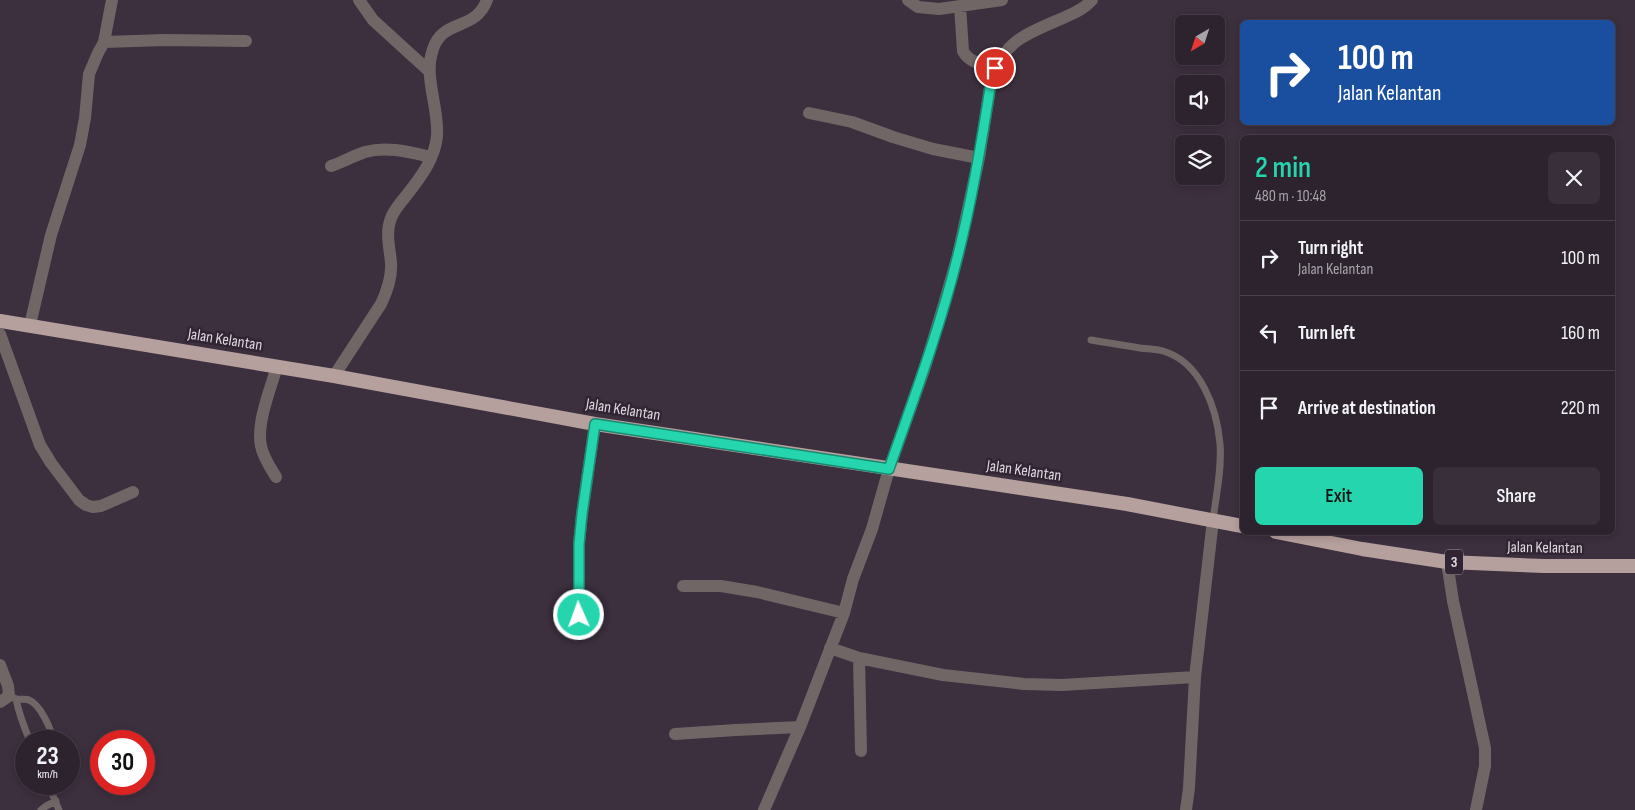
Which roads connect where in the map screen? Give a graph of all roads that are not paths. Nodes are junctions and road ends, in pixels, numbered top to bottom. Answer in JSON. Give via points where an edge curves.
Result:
{"nodes":[{"id":1,"x":112,"y":0,"type":"edge"},
{"id":2,"x":360,"y":0,"type":"edge"},
{"id":3,"x":487,"y":0,"type":"edge"},
{"id":4,"x":908,"y":0,"type":"edge"},
{"id":5,"x":1002,"y":0,"type":"edge"},
{"id":6,"x":1090,"y":0,"type":"edge"},
{"id":7,"x":960,"y":6,"type":"junction"},
{"id":8,"x":246,"y":41,"type":"dead end"},
{"id":9,"x":104,"y":42,"type":"junction"},
{"id":10,"x":995,"y":68,"type":"junction"},
{"id":11,"x":429,"y":71,"type":"junction"},
{"id":12,"x":809,"y":114,"type":"dead end"},
{"id":13,"x":432,"y":157,"type":"junction"},
{"id":14,"x":979,"y":158,"type":"junction"},
{"id":15,"x":331,"y":166,"type":"dead end"},
{"id":16,"x":0,"y":321,"type":"edge"},
{"id":17,"x":30,"y":325,"type":"junction"},
{"id":18,"x":0,"y":334,"type":"edge"},
{"id":19,"x":1091,"y":340,"type":"dead end"},
{"id":20,"x":277,"y":366,"type":"junction"},
{"id":21,"x":334,"y":376,"type":"junction"},
{"id":22,"x":595,"y":424,"type":"junction"},
{"id":23,"x":889,"y":469,"type":"junction"},
{"id":24,"x":276,"y":477,"type":"dead end"},
{"id":25,"x":133,"y":492,"type":"dead end"},
{"id":26,"x":1212,"y":520,"type":"junction"},
{"id":27,"x":1240,"y":526,"type":"edge"},
{"id":28,"x":1291,"y":535,"type":"edge"},
{"id":29,"x":1447,"y":562,"type":"junction"},
{"id":30,"x":1635,"y":566,"type":"edge"},
{"id":31,"x":683,"y":586,"type":"dead end"},
{"id":32,"x":844,"y":614,"type":"junction"},
{"id":33,"x":579,"y":615,"type":"dead end"},
{"id":34,"x":830,"y":648,"type":"junction"},
{"id":35,"x":859,"y":658,"type":"junction"},
{"id":36,"x":0,"y":664,"type":"edge"},
{"id":37,"x":1195,"y":678,"type":"junction"},
{"id":38,"x":8,"y":699,"type":"edge"},
{"id":39,"x":800,"y":727,"type":"junction"},
{"id":40,"x":25,"y":730,"type":"edge"},
{"id":41,"x":49,"y":730,"type":"edge"},
{"id":42,"x":675,"y":734,"type":"dead end"},
{"id":43,"x":861,"y":751,"type":"dead end"},
{"id":44,"x":53,"y":795,"type":"edge"},
{"id":45,"x":56,"y":801,"type":"junction"},
{"id":46,"x":41,"y":810,"type":"edge"},
{"id":47,"x":59,"y":810,"type":"edge"},
{"id":48,"x":764,"y":810,"type":"edge"},
{"id":49,"x":1186,"y":810,"type":"edge"},
{"id":50,"x":1476,"y":810,"type":"edge"}],
"edges":[{"from":1,"to":9,"type":"street"},
{"from":2,"to":11,"type":"street","via":[[373,20]]},
{"from":3,"to":11,"type":"street","via":[[484,9],[472,20],[439,36]]},
{"from":4,"to":7,"type":"street","via":[[925,9]]},
{"from":5,"to":7,"type":"street"},
{"from":6,"to":10,"type":"street","via":[[1081,10],[1021,36],[1007,49]]},
{"from":7,"to":10,"type":"street","via":[[965,56]]},
{"from":8,"to":9,"type":"street"},
{"from":9,"to":17,"type":"street","via":[[89,74],[80,145],[52,234]]},
{"from":10,"to":14,"type":"street"},
{"from":11,"to":13,"type":"street","via":[[437,136]]},
{"from":12,"to":14,"type":"street","via":[[852,122],[893,137]]},
{"from":13,"to":15,"type":"street","via":[[407,151],[378,150]]},
{"from":13,"to":21,"type":"street","via":[[390,219],[388,234],[392,266],[387,292]]},
{"from":14,"to":23,"type":"street","via":[[944,304]]},
{"from":16,"to":17,"type":"highway","name":"Jalan Kelantan"},
{"from":17,"to":20,"type":"highway","name":"Jalan Kelantan"},
{"from":18,"to":25,"type":"street","via":[[40,445],[79,500],[93,507],[101,506]]},
{"from":19,"to":26,"type":"lane","via":[[1164,351],[1184,364],[1201,382],[1210,402],[1220,444]]},
{"from":20,"to":21,"type":"highway","name":"Jalan Kelantan"},
{"from":20,"to":24,"type":"street","via":[[260,431],[260,445]]},
{"from":21,"to":22,"type":"highway","name":"Jalan Kelantan"},
{"from":22,"to":23,"type":"highway","name":"Jalan Kelantan"},
{"from":22,"to":33,"type":"street","via":[[580,536]]},
{"from":23,"to":26,"type":"highway","name":"Jalan Kelantan","via":[[1127,504]]},
{"from":23,"to":32,"type":"street"},
{"from":26,"to":27,"type":"highway","name":"Jalan Kelantan"},
{"from":26,"to":37,"type":"street"},
{"from":28,"to":29,"type":"highway","name":"Jalan Kelantan","number":"3"},
{"from":29,"to":30,"type":"highway","name":"Jalan Kelantan","number":"3"},
{"from":29,"to":50,"type":"street","via":[[1485,748],[1485,766]]},
{"from":31,"to":32,"type":"street","via":[[721,586],[757,592]]},
{"from":32,"to":34,"type":"street"},
{"from":34,"to":35,"type":"street"},
{"from":34,"to":39,"type":"street"},
{"from":35,"to":37,"type":"street","via":[[943,675],[1024,684]]},
{"from":35,"to":43,"type":"street"},
{"from":36,"to":38,"type":"street","via":[[8,686]]},
{"from":37,"to":49,"type":"street"},
{"from":38,"to":40,"type":"lane"},
{"from":38,"to":41,"type":"lane","via":[[30,700],[39,707]]},
{"from":39,"to":42,"type":"street"},
{"from":39,"to":48,"type":"street"},
{"from":44,"to":45,"type":"lane"},
{"from":45,"to":46,"type":"lane"},
{"from":45,"to":47,"type":"lane"}]}
